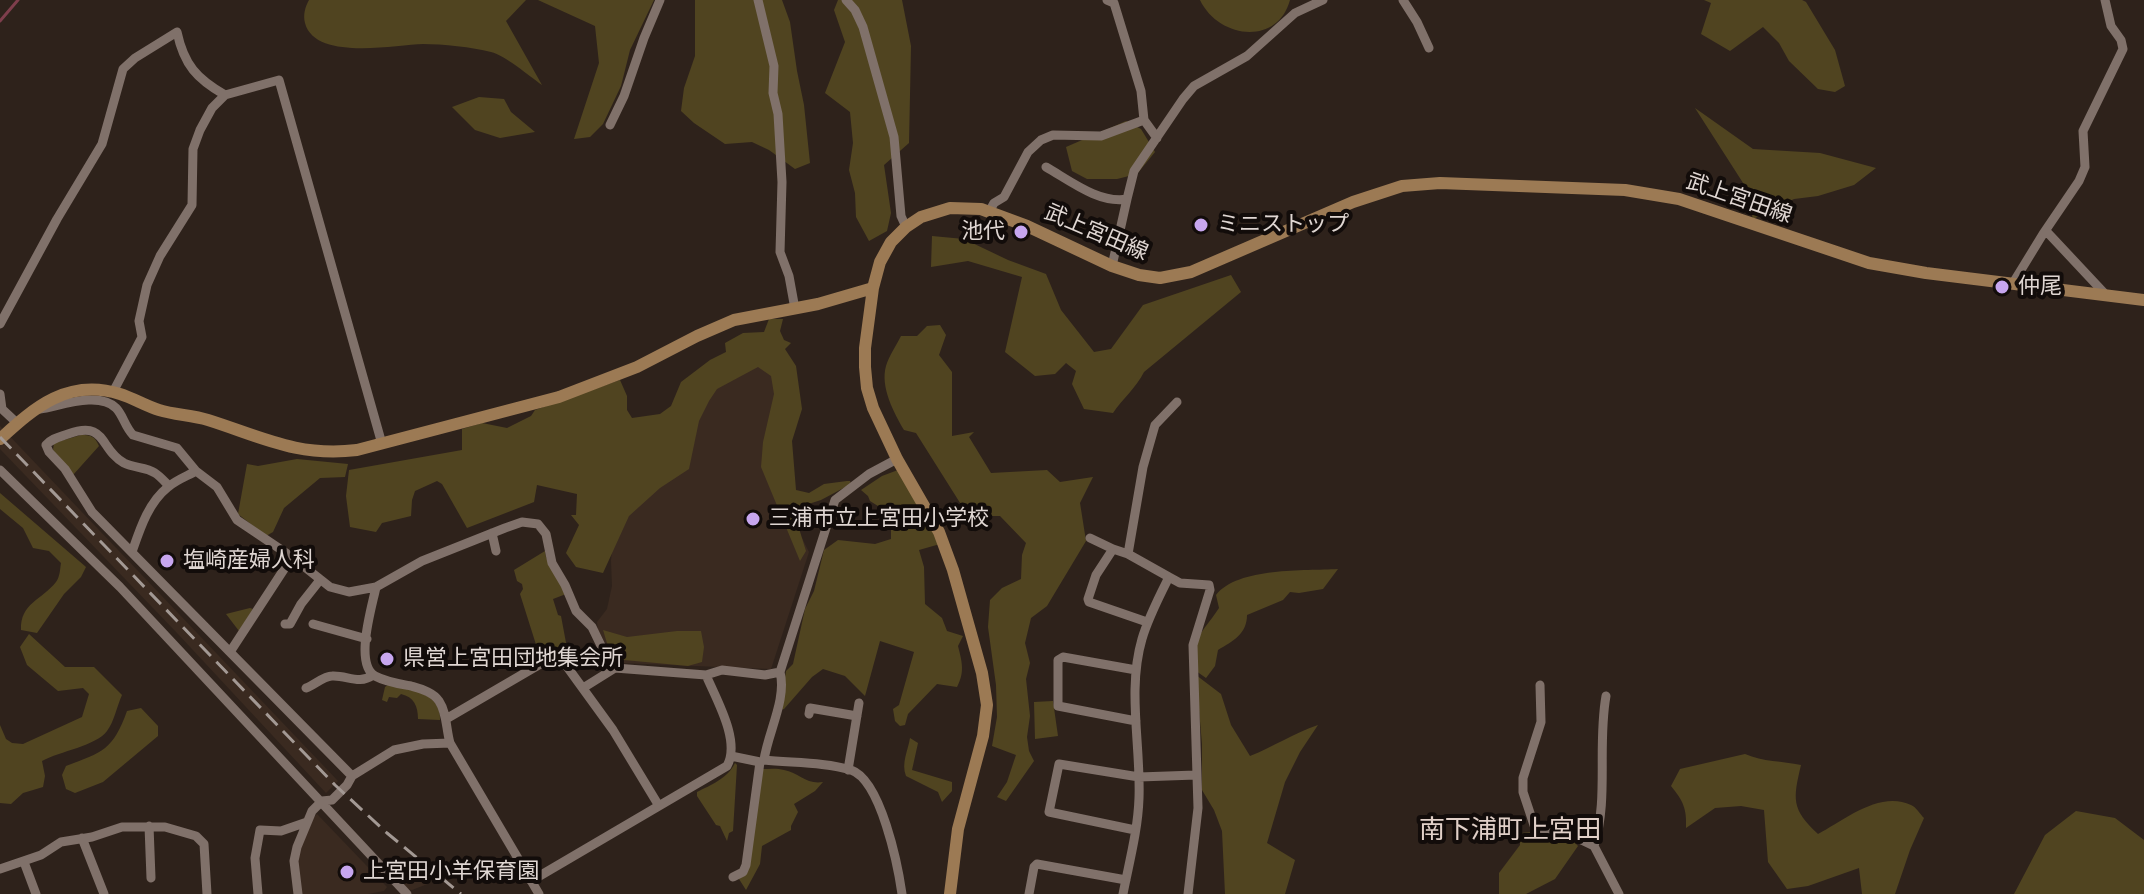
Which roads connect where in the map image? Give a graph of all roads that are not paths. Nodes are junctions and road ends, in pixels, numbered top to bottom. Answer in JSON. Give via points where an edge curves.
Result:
{"nodes":[{"id":1,"x":660,"y":0,"type":"edge"},
{"id":2,"x":758,"y":0,"type":"edge"},
{"id":3,"x":846,"y":0,"type":"edge"},
{"id":4,"x":1107,"y":0,"type":"edge"},
{"id":5,"x":1323,"y":0,"type":"edge"},
{"id":6,"x":1403,"y":0,"type":"edge"},
{"id":7,"x":2105,"y":0,"type":"edge"},
{"id":8,"x":1429,"y":48,"type":"dead end"},
{"id":9,"x":225,"y":95,"type":"junction"},
{"id":10,"x":1144,"y":120,"type":"junction"},
{"id":11,"x":610,"y":125,"type":"dead end"},
{"id":12,"x":1157,"y":138,"type":"junction"},
{"id":13,"x":1046,"y":167,"type":"dead end"},
{"id":14,"x":1127,"y":199,"type":"junction"},
{"id":15,"x":989,"y":212,"type":"junction"},
{"id":16,"x":906,"y":227,"type":"junction"},
{"id":17,"x":2043,"y":234,"type":"junction"},
{"id":18,"x":1112,"y":266,"type":"junction"},
{"id":19,"x":2013,"y":283,"type":"junction"},
{"id":20,"x":873,"y":288,"type":"junction"},
{"id":21,"x":2107,"y":296,"type":"junction"},
{"id":22,"x":2144,"y":300,"type":"edge"},
{"id":23,"x":795,"y":309,"type":"junction"},
{"id":24,"x":0,"y":324,"type":"edge"},
{"id":25,"x":113,"y":392,"type":"junction"},
{"id":26,"x":0,"y":394,"type":"edge"},
{"id":27,"x":1177,"y":402,"type":"dead end"},
{"id":28,"x":31,"y":410,"type":"junction"},
{"id":29,"x":15,"y":425,"type":"junction"},
{"id":30,"x":0,"y":439,"type":"edge"},
{"id":31,"x":382,"y":444,"type":"junction"},
{"id":32,"x":897,"y":459,"type":"junction"},
{"id":33,"x":0,"y":470,"type":"edge"},
{"id":34,"x":196,"y":471,"type":"junction"},
{"id":35,"x":169,"y":486,"type":"junction"},
{"id":36,"x":492,"y":533,"type":"junction"},
{"id":37,"x":1090,"y":538,"type":"dead end"},
{"id":38,"x":1113,"y":549,"type":"junction"},
{"id":39,"x":496,"y":551,"type":"dead end"},
{"id":40,"x":132,"y":552,"type":"junction"},
{"id":41,"x":1128,"y":554,"type":"junction"},
{"id":42,"x":292,"y":557,"type":"junction"},
{"id":43,"x":1169,"y":577,"type":"junction"},
{"id":44,"x":320,"y":580,"type":"junction"},
{"id":45,"x":376,"y":587,"type":"junction"},
{"id":46,"x":1147,"y":622,"type":"junction"},
{"id":47,"x":285,"y":624,"type":"dead end"},
{"id":48,"x":313,"y":624,"type":"dead end"},
{"id":49,"x":367,"y":639,"type":"junction"},
{"id":50,"x":230,"y":652,"type":"junction"},
{"id":51,"x":615,"y":668,"type":"junction"},
{"id":52,"x":1136,"y":670,"type":"junction"},
{"id":53,"x":780,"y":672,"type":"junction"},
{"id":54,"x":373,"y":675,"type":"junction"},
{"id":55,"x":706,"y":675,"type":"junction"},
{"id":56,"x":1540,"y":685,"type":"dead end"},
{"id":57,"x":306,"y":688,"type":"dead end"},
{"id":58,"x":583,"y":688,"type":"junction"},
{"id":59,"x":1606,"y":696,"type":"dead end"},
{"id":60,"x":859,"y":703,"type":"dead end"},
{"id":61,"x":809,"y":714,"type":"dead end"},
{"id":62,"x":857,"y":716,"type":"junction"},
{"id":63,"x":446,"y":719,"type":"junction"},
{"id":64,"x":1136,"y":721,"type":"junction"},
{"id":65,"x":450,"y":743,"type":"junction"},
{"id":66,"x":731,"y":756,"type":"junction"},
{"id":67,"x":762,"y":761,"type":"junction"},
{"id":68,"x":848,"y":770,"type":"junction"},
{"id":69,"x":1196,"y":775,"type":"junction"},
{"id":70,"x":352,"y":776,"type":"junction"},
{"id":71,"x":1139,"y":777,"type":"junction"},
{"id":72,"x":322,"y":801,"type":"junction"},
{"id":73,"x":659,"y":806,"type":"junction"},
{"id":74,"x":307,"y":822,"type":"junction"},
{"id":75,"x":149,"y":826,"type":"junction"},
{"id":76,"x":1135,"y":830,"type":"junction"},
{"id":77,"x":82,"y":838,"type":"junction"},
{"id":78,"x":1594,"y":846,"type":"junction"},
{"id":79,"x":24,"y":862,"type":"junction"},
{"id":80,"x":0,"y":869,"type":"edge"},
{"id":81,"x":733,"y":877,"type":"dead end"},
{"id":82,"x":152,"y":878,"type":"dead end"},
{"id":83,"x":1126,"y":880,"type":"junction"},
{"id":84,"x":531,"y":881,"type":"junction"},
{"id":85,"x":36,"y":894,"type":"edge"},
{"id":86,"x":104,"y":894,"type":"edge"},
{"id":87,"x":207,"y":894,"type":"edge"},
{"id":88,"x":258,"y":894,"type":"edge"},
{"id":89,"x":298,"y":894,"type":"edge"},
{"id":90,"x":407,"y":894,"type":"edge"},
{"id":91,"x":539,"y":894,"type":"edge"},
{"id":92,"x":902,"y":894,"type":"edge"},
{"id":93,"x":950,"y":894,"type":"edge"},
{"id":94,"x":1029,"y":894,"type":"edge"},
{"id":95,"x":1123,"y":894,"type":"edge"},
{"id":96,"x":1188,"y":894,"type":"edge"},
{"id":97,"x":1619,"y":894,"type":"edge"}],
"edges":[{"from":1,"to":11,"type":"street"},
{"from":2,"to":23,"type":"street","via":[[774,66],[782,182],[780,252]]},
{"from":3,"to":16,"type":"street","via":[[863,27],[894,137]]},
{"from":4,"to":10,"type":"street","via":[[1114,3],[1141,91]]},
{"from":5,"to":12,"type":"street","via":[[1295,13],[1247,56],[1194,86]]},
{"from":6,"to":8,"type":"street"},
{"from":7,"to":17,"type":"street","via":[[2123,49],[2083,131],[2085,167],[2079,181]]},
{"from":9,"to":24,"type":"street","via":[[193,70],[177,32],[123,69],[102,144]]},
{"from":9,"to":25,"type":"street","via":[[196,139],[192,205],[147,285],[139,321],[142,337]]},
{"from":9,"to":31,"type":"street","via":[[279,80]]},
{"from":10,"to":12,"type":"street"},
{"from":10,"to":15,"type":"street","via":[[1101,136],[1053,135],[1041,140]]},
{"from":12,"to":14,"type":"street","via":[[1134,171]]},
{"from":13,"to":14,"type":"street","via":[[1095,194]]},
{"from":14,"to":18,"type":"street"},
{"from":15,"to":16,"type":"main road","name":"武上宮田線","via":[[941,209]]},
{"from":15,"to":18,"type":"main road","name":"武上宮田線"},
{"from":16,"to":20,"type":"main road","name":"武上宮田線","via":[[880,262]]},
{"from":17,"to":19,"type":"street"},
{"from":17,"to":21,"type":"street","via":[[2048,233]]},
{"from":18,"to":19,"type":"main road","name":"武上宮田線","via":[[1149,277],[1181,275],[1382,191],[1440,183],[1650,193],[1869,263]]},
{"from":19,"to":21,"type":"main road","name":"武上宮田線"},
{"from":20,"to":23,"type":"main road"},
{"from":20,"to":32,"type":"main road","name":"武上宮田線","via":[[866,378],[873,408]]},
{"from":21,"to":22,"type":"main road","name":"武上宮田線"},
{"from":23,"to":31,"type":"main road","via":[[734,320],[637,367],[551,400]]},
{"from":25,"to":28,"type":"main road","via":[[71,392]]},
{"from":25,"to":31,"type":"main road","via":[[296,449],[336,452]]},
{"from":26,"to":29,"type":"street","via":[[2,409]]},
{"from":27,"to":41,"type":"street","via":[[1155,425]]},
{"from":28,"to":29,"type":"main road"},
{"from":28,"to":34,"type":"street","via":[[86,400],[105,402],[114,406],[133,435],[177,448]]},
{"from":29,"to":30,"type":"main road"},
{"from":32,"to":53,"type":"street","via":[[835,500]]},
{"from":32,"to":93,"type":"main road","name":"武上宮田線","via":[[939,532],[987,705],[958,829]]},
{"from":33,"to":72,"type":"street","via":[[88,554]]},
{"from":34,"to":35,"type":"street"},
{"from":34,"to":42,"type":"street","via":[[217,487],[237,520]]},
{"from":35,"to":40,"type":"street","via":[[154,501]]},
{"from":35,"to":40,"type":"street","via":[[152,471],[121,461],[96,432],[77,431],[47,442],[92,512]]},
{"from":36,"to":39,"type":"street"},
{"from":36,"to":45,"type":"street","via":[[422,561]]},
{"from":36,"to":51,"type":"street","via":[[522,522],[538,524],[576,611],[592,627]]},
{"from":37,"to":38,"type":"street"},
{"from":38,"to":41,"type":"street"},
{"from":38,"to":46,"type":"street","via":[[1096,575],[1089,602]]},
{"from":40,"to":50,"type":"street"},
{"from":41,"to":43,"type":"street"},
{"from":42,"to":44,"type":"street"},
{"from":42,"to":50,"type":"street"},
{"from":43,"to":46,"type":"street"},
{"from":43,"to":69,"type":"street","via":[[1209,585],[1210,590],[1193,645]]},
{"from":44,"to":45,"type":"street","via":[[349,592]]},
{"from":44,"to":47,"type":"street"},
{"from":45,"to":49,"type":"street"},
{"from":46,"to":52,"type":"street"},
{"from":48,"to":49,"type":"street"},
{"from":49,"to":54,"type":"street","via":[[366,666]]},
{"from":50,"to":70,"type":"street"},
{"from":51,"to":55,"type":"street"},
{"from":51,"to":58,"type":"street"},
{"from":52,"to":64,"type":"street"},
{"from":52,"to":64,"type":"street","via":[[1063,657],[1058,660],[1057,685],[1058,706]]},
{"from":53,"to":55,"type":"street","via":[[722,670]]},
{"from":53,"to":67,"type":"street","via":[[779,701]]},
{"from":54,"to":57,"type":"street","via":[[358,681],[329,676]]},
{"from":54,"to":63,"type":"street","via":[[435,696]]},
{"from":55,"to":66,"type":"street","via":[[732,739]]},
{"from":56,"to":78,"type":"street","via":[[1541,722],[1523,778],[1535,828]]},
{"from":58,"to":63,"type":"street","via":[[554,656]]},
{"from":58,"to":73,"type":"street"},
{"from":59,"to":78,"type":"street","via":[[1600,826]]},
{"from":60,"to":62,"type":"street"},
{"from":61,"to":62,"type":"street","via":[[810,708],[820,705]]},
{"from":62,"to":68,"type":"street"},
{"from":63,"to":65,"type":"street"},
{"from":64,"to":71,"type":"street"},
{"from":65,"to":70,"type":"street","via":[[394,750]]},
{"from":65,"to":84,"type":"street"},
{"from":66,"to":67,"type":"street"},
{"from":66,"to":73,"type":"street","via":[[727,766]]},
{"from":67,"to":68,"type":"street"},
{"from":67,"to":81,"type":"street","via":[[746,865]]},
{"from":68,"to":92,"type":"street","via":[[865,779],[878,802]]},
{"from":69,"to":71,"type":"street"},
{"from":69,"to":96,"type":"street","via":[[1198,808]]},
{"from":70,"to":72,"type":"street","via":[[332,800]]},
{"from":71,"to":76,"type":"street"},
{"from":71,"to":76,"type":"street","via":[[1059,764],[1048,809]]},
{"from":72,"to":74,"type":"street"},
{"from":72,"to":90,"type":"street"},
{"from":73,"to":84,"type":"street"},
{"from":74,"to":88,"type":"street","via":[[281,831],[260,830],[255,858]]},
{"from":74,"to":89,"type":"street","via":[[294,861]]},
{"from":75,"to":77,"type":"street"},
{"from":75,"to":82,"type":"street"},
{"from":75,"to":87,"type":"street","via":[[200,839]]},
{"from":76,"to":83,"type":"street"},
{"from":77,"to":79,"type":"street","via":[[61,842]]},
{"from":77,"to":86,"type":"street","via":[[92,875]]},
{"from":78,"to":97,"type":"street"},
{"from":79,"to":80,"type":"street"},
{"from":79,"to":85,"type":"street"},
{"from":83,"to":94,"type":"street","via":[[1037,864]]},
{"from":83,"to":95,"type":"street"},
{"from":84,"to":91,"type":"street"}]}
